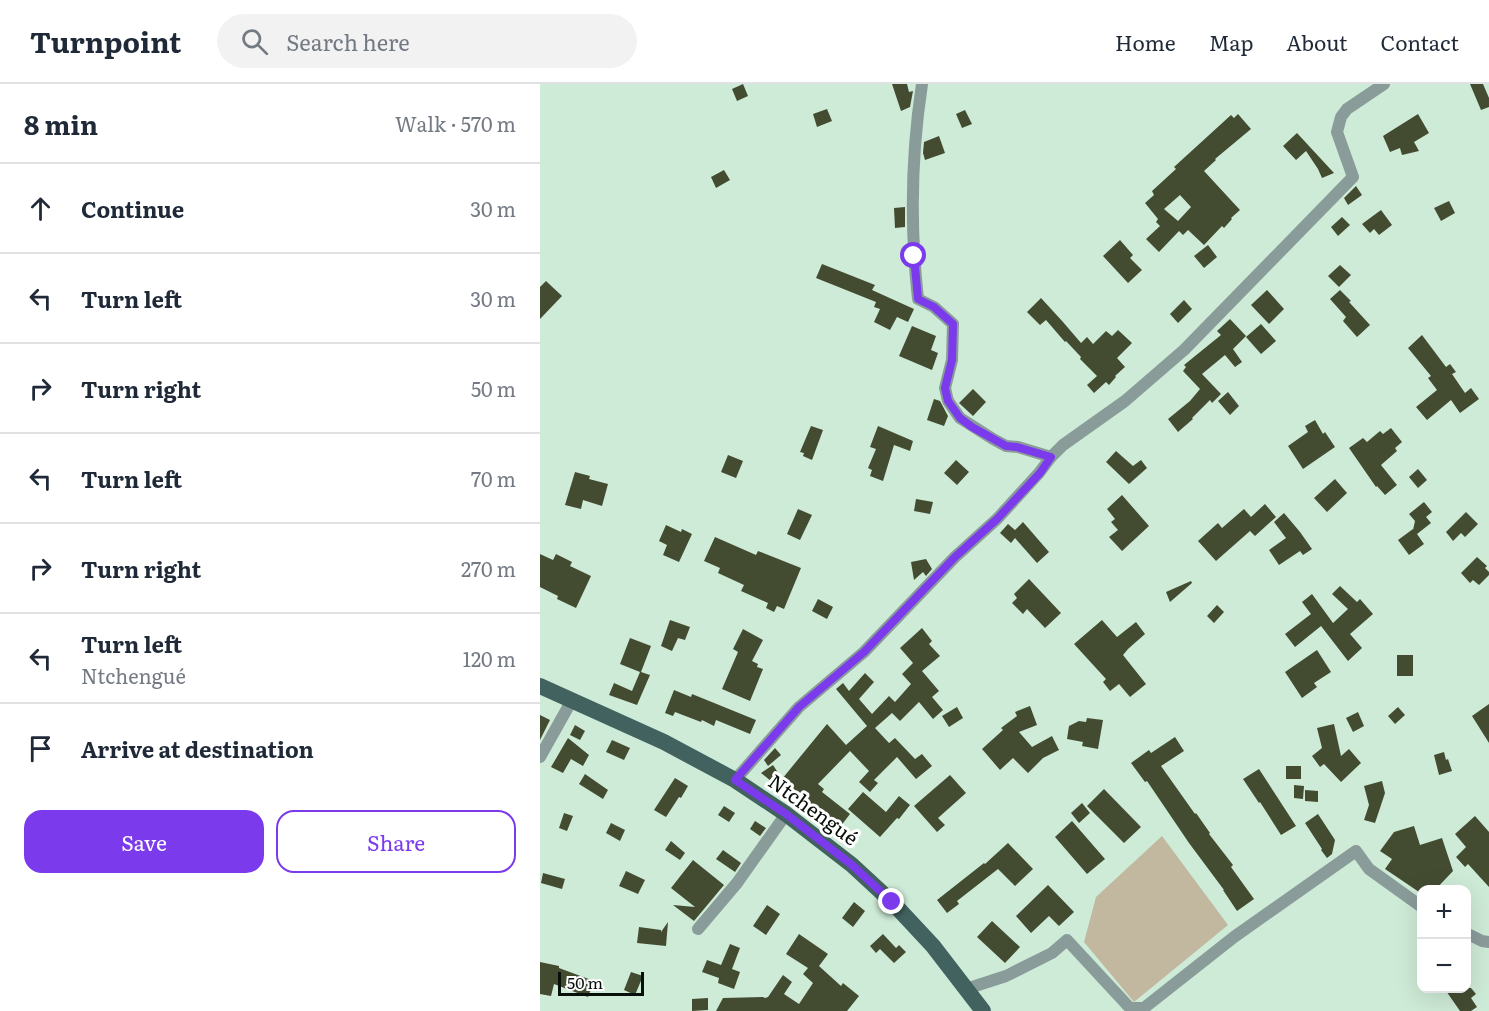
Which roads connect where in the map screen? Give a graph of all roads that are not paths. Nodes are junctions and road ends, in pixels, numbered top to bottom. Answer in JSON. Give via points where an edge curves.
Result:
{"nodes":[{"id":1,"x":922,"y":84,"type":"edge"},
{"id":2,"x":1384,"y":84,"type":"edge"},
{"id":3,"x":1051,"y":457,"type":"junction"},
{"id":4,"x":540,"y":686,"type":"edge"},
{"id":5,"x":572,"y":700,"type":"junction"},
{"id":6,"x":540,"y":757,"type":"edge"},
{"id":7,"x":735,"y":780,"type":"junction"},
{"id":8,"x":786,"y":814,"type":"junction"},
{"id":9,"x":1417,"y":903,"type":"edge"},
{"id":10,"x":698,"y":929,"type":"dead end"},
{"id":11,"x":1471,"y":935,"type":"edge"},
{"id":12,"x":1489,"y":942,"type":"edge"},
{"id":13,"x":966,"y":988,"type":"junction"},
{"id":14,"x":983,"y":1011,"type":"edge"}],
"edges":[{"from":1,"to":3,"type":"street","via":[[912,192],[916,280],[918,299],[953,324],[952,360],[945,388],[948,401],[960,418],[993,439]]},
{"from":2,"to":3,"type":"street","via":[[1347,110],[1336,132],[1353,177],[1184,350]]},
{"from":3,"to":7,"type":"street","via":[[997,519],[864,652],[799,707]]},
{"from":4,"to":5,"type":"main road","name":"Ntchengué"},
{"from":5,"to":6,"type":"street"},
{"from":5,"to":7,"type":"main road","name":"Ntchengué"},
{"from":7,"to":8,"type":"main road","name":"Ntchengué"},
{"from":8,"to":10,"type":"street","via":[[737,883]]},
{"from":8,"to":13,"type":"main road","name":"Ntchengué","via":[[892,902]]},
{"from":9,"to":13,"type":"street","via":[[1369,869],[1356,851],[1234,937],[1144,1008],[1130,1008],[1067,940],[1052,953],[1006,976]]},
{"from":11,"to":12,"type":"street"},
{"from":13,"to":14,"type":"main road","name":"Ntchengué"}]}
